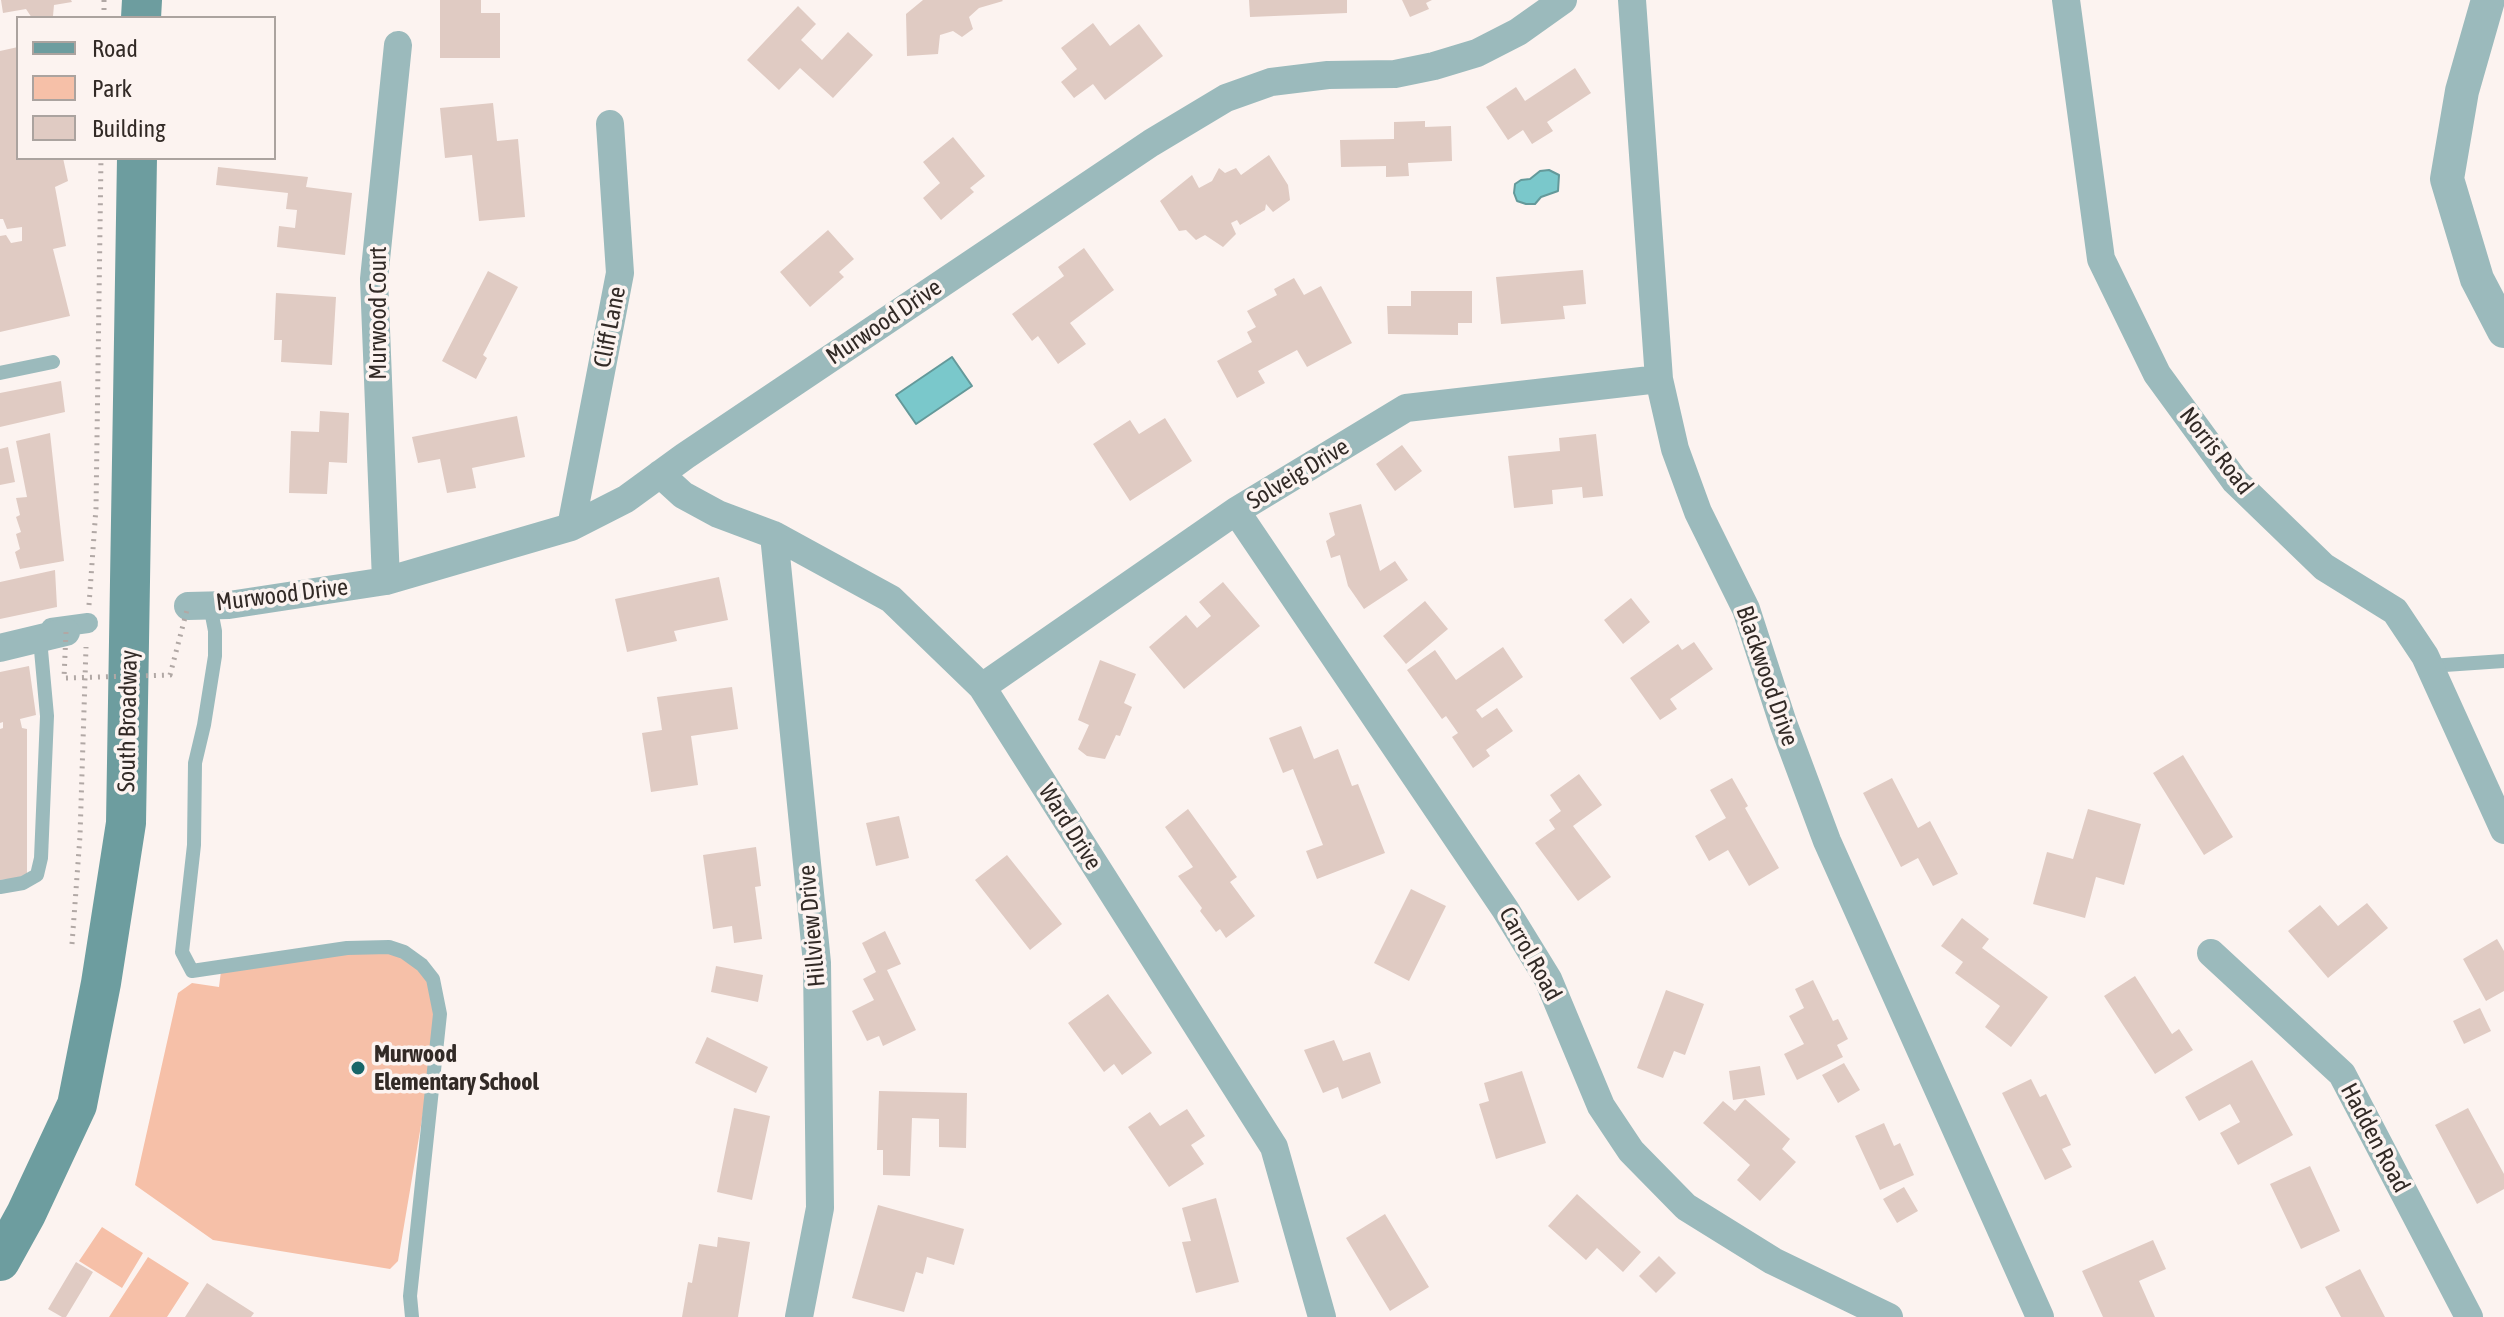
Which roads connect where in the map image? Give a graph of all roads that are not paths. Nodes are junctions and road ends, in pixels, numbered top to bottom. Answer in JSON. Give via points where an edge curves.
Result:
{"nodes":[{"id":1,"x":1563,"y":0,"type":"edge"},
{"id":2,"x":1632,"y":0,"type":"edge"},
{"id":3,"x":2066,"y":0,"type":"edge"},
{"id":4,"x":2488,"y":0,"type":"edge"},
{"id":5,"x":398,"y":45,"type":"dead end"},
{"id":6,"x":610,"y":124,"type":"dead end"},
{"id":7,"x":137,"y":160,"type":"edge"},
{"id":8,"x":2504,"y":331,"type":"edge"},
{"id":9,"x":53,"y":362,"type":"dead end"},
{"id":10,"x":0,"y":373,"type":"edge"},
{"id":11,"x":1659,"y":379,"type":"junction"},
{"id":12,"x":660,"y":474,"type":"junction"},
{"id":13,"x":1236,"y":511,"type":"junction"},
{"id":14,"x":571,"y":527,"type":"junction"},
{"id":15,"x":774,"y":535,"type":"junction"},
{"id":16,"x":386,"y":581,"type":"junction"},
{"id":17,"x":199,"y":606,"type":"joint"},
{"id":18,"x":65,"y":631,"type":"junction"},
{"id":19,"x":0,"y":638,"type":"edge"},
{"id":20,"x":0,"y":648,"type":"edge"},
{"id":21,"x":2504,"y":661,"type":"edge"},
{"id":22,"x":2430,"y":666,"type":"junction"},
{"id":23,"x":982,"y":687,"type":"junction"},
{"id":24,"x":2504,"y":830,"type":"edge"},
{"id":25,"x":0,"y":887,"type":"edge"},
{"id":26,"x":2211,"y":953,"type":"dead end"},
{"id":27,"x":0,"y":1261,"type":"edge"},
{"id":28,"x":412,"y":1317,"type":"edge"},
{"id":29,"x":799,"y":1317,"type":"edge"},
{"id":30,"x":1322,"y":1317,"type":"edge"},
{"id":31,"x":1889,"y":1317,"type":"edge"},
{"id":32,"x":2040,"y":1317,"type":"edge"},
{"id":33,"x":2469,"y":1317,"type":"edge"}],
"edges":[{"from":1,"to":12,"type":"street","name":"Murwood Drive","via":[[1477,53],[1434,66],[1395,74],[1271,82],[1226,98],[1151,143]]},
{"from":2,"to":11,"type":"street","name":"Blackwood Drive"},
{"from":3,"to":22,"type":"street","name":"Norris Road","via":[[2101,259],[2157,374],[2235,481],[2324,567],[2395,611]]},
{"from":4,"to":8,"type":"street","via":[[2462,91],[2447,179],[2477,279]]},
{"from":5,"to":16,"type":"street","name":"Murwood Court","via":[[374,279]]},
{"from":6,"to":14,"type":"street","name":"Cliff Lane","via":[[620,273]]},
{"from":7,"to":27,"type":"main road","name":"South Broadway","via":[[126,823],[77,1105]]},
{"from":9,"to":10,"type":"lane"},
{"from":11,"to":13,"type":"street","name":"Solveig Drive","via":[[1406,408]]},
{"from":11,"to":32,"type":"street","name":"Blackwood Drive","via":[[1684,474],[1746,609],[1827,841]]},
{"from":12,"to":14,"type":"street","name":"Murwood Drive","via":[[626,499]]},
{"from":12,"to":15,"type":"street","name":"Ward Drive","via":[[683,495],[718,514]]},
{"from":13,"to":23,"type":"street","name":"Solveig Drive"},
{"from":13,"to":31,"type":"street","name":"Carrol Road","via":[[1548,979],[1601,1106],[1631,1151],[1686,1207],[1773,1261]]},
{"from":14,"to":16,"type":"street","name":"Murwood Drive"},
{"from":15,"to":23,"type":"street","name":"Ward Drive","via":[[891,599]]},
{"from":15,"to":29,"type":"street","name":"Hillview Drive","via":[[817,963],[820,1208]]},
{"from":16,"to":17,"type":"street","name":"Murwood Drive"},
{"from":17,"to":28,"type":"lane","via":[[215,631],[215,656],[195,763],[194,845],[182,952],[192,971],[347,948],[389,947],[422,965],[433,979],[440,1014]]},
{"from":18,"to":19,"type":"street"},
{"from":18,"to":20,"type":"street"},
{"from":18,"to":25,"type":"lane","via":[[47,716],[37,875]]},
{"from":21,"to":22,"type":"lane"},
{"from":22,"to":24,"type":"street","name":"Norris Road"},
{"from":23,"to":30,"type":"street","name":"Ward Drive","via":[[1274,1147]]},
{"from":26,"to":33,"type":"street","name":"Hadden Road","via":[[2342,1074]]}]}
